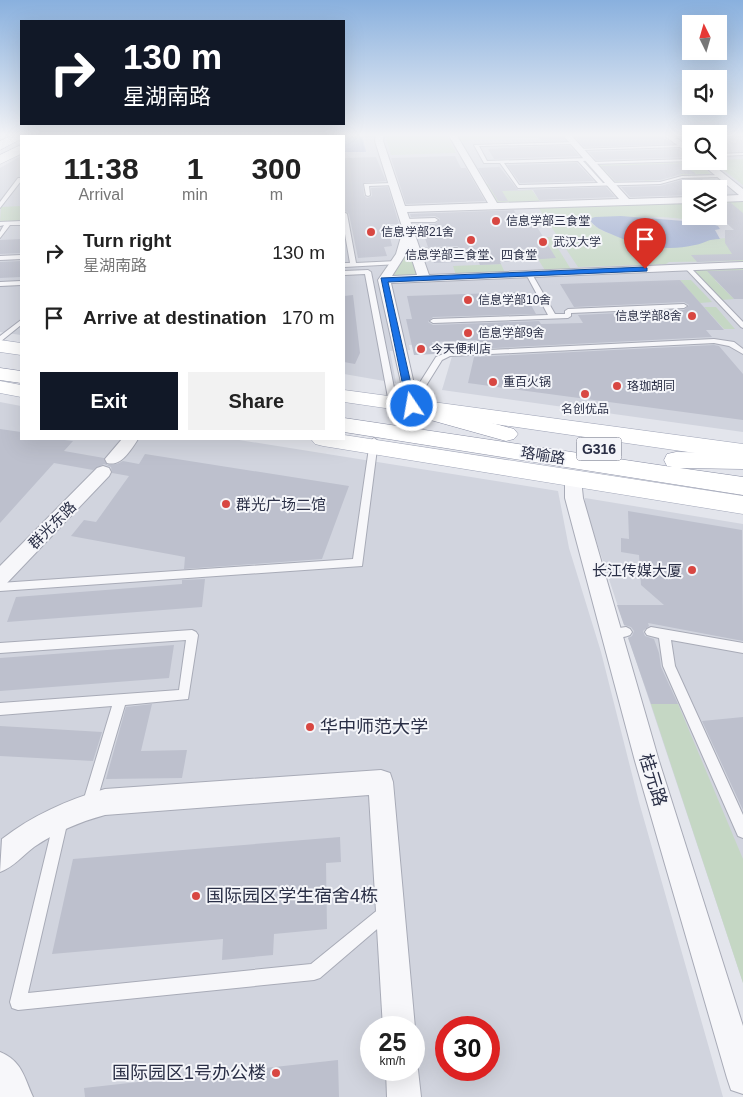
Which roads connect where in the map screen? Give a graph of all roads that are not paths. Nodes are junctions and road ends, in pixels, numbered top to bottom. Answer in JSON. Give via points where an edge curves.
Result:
{"nodes":[{"id":1,"x":15,"y":185,"type":"edge"},
{"id":2,"x":366,"y":185,"type":"edge"},
{"id":3,"x":393,"y":185,"type":"edge"},
{"id":4,"x":484,"y":185,"type":"edge"},
{"id":5,"x":517,"y":185,"type":"edge"},
{"id":6,"x":571,"y":185,"type":"edge"},
{"id":7,"x":607,"y":185,"type":"edge"},
{"id":8,"x":732,"y":185,"type":"edge"},
{"id":9,"x":743,"y":194,"type":"edge"},
{"id":10,"x":368,"y":195,"type":"dead end"},
{"id":11,"x":743,"y":198,"type":"edge"},
{"id":12,"x":727,"y":199,"type":"edge"},
{"id":13,"x":682,"y":200,"type":"edge"},
{"id":14,"x":626,"y":202,"type":"junction"},
{"id":15,"x":0,"y":206,"type":"edge"},
{"id":16,"x":494,"y":206,"type":"junction"},
{"id":17,"x":401,"y":209,"type":"junction"},
{"id":18,"x":435,"y":220,"type":"dead end"},
{"id":19,"x":20,"y":223,"type":"edge"},
{"id":20,"x":0,"y":224,"type":"edge"},
{"id":21,"x":8,"y":224,"type":"junction"},
{"id":22,"x":345,"y":225,"type":"edge"},
{"id":23,"x":407,"y":226,"type":"junction"},
{"id":24,"x":0,"y":236,"type":"edge"},
{"id":25,"x":347,"y":246,"type":"edge"},
{"id":26,"x":457,"y":250,"type":"dead end"},
{"id":27,"x":415,"y":251,"type":"junction"},
{"id":28,"x":20,"y":257,"type":"edge"},
{"id":29,"x":0,"y":258,"type":"edge"},
{"id":30,"x":397,"y":263,"type":"junction"},
{"id":31,"x":345,"y":265,"type":"edge"},
{"id":32,"x":354,"y":265,"type":"junction"},
{"id":33,"x":743,"y":266,"type":"edge"},
{"id":34,"x":688,"y":268,"type":"junction"},
{"id":35,"x":345,"y":273,"type":"edge"},
{"id":36,"x":530,"y":274,"type":"junction"},
{"id":37,"x":424,"y":278,"type":"junction"},
{"id":38,"x":384,"y":280,"type":"junction"},
{"id":39,"x":20,"y":283,"type":"edge"},
{"id":40,"x":0,"y":284,"type":"edge"},
{"id":41,"x":684,"y":306,"type":"dead end"},
{"id":42,"x":552,"y":316,"type":"junction"},
{"id":43,"x":433,"y":321,"type":"dead end"},
{"id":44,"x":20,"y":323,"type":"edge"},
{"id":45,"x":743,"y":326,"type":"edge"},
{"id":46,"x":0,"y":340,"type":"edge"},
{"id":47,"x":0,"y":346,"type":"edge"},
{"id":48,"x":20,"y":349,"type":"edge"},
{"id":49,"x":743,"y":352,"type":"edge"},
{"id":50,"x":0,"y":363,"type":"edge"},
{"id":51,"x":20,"y":366,"type":"edge"},
{"id":52,"x":0,"y":374,"type":"edge"},
{"id":53,"x":20,"y":377,"type":"edge"},
{"id":54,"x":0,"y":387,"type":"edge"},
{"id":55,"x":20,"y":391,"type":"edge"},
{"id":56,"x":345,"y":396,"type":"edge"},
{"id":57,"x":404,"y":404,"type":"junction"},
{"id":58,"x":345,"y":413,"type":"edge"},
{"id":59,"x":345,"y":425,"type":"edge"},
{"id":60,"x":345,"y":439,"type":"edge"},
{"id":61,"x":522,"y":439,"type":"junction"},
{"id":62,"x":129,"y":440,"type":"edge"},
{"id":63,"x":336,"y":440,"type":"edge"},
{"id":64,"x":374,"y":443,"type":"junction"},
{"id":65,"x":477,"y":444,"type":"junction"},
{"id":66,"x":743,"y":452,"type":"edge"},
{"id":67,"x":676,"y":460,"type":"junction"},
{"id":68,"x":743,"y":461,"type":"edge"},
{"id":69,"x":743,"y":470,"type":"edge"},
{"id":70,"x":572,"y":479,"type":"junction"},
{"id":71,"x":743,"y":486,"type":"edge"},
{"id":72,"x":743,"y":505,"type":"edge"},
{"id":73,"x":0,"y":578,"type":"edge"},
{"id":74,"x":0,"y":587,"type":"edge"},
{"id":75,"x":0,"y":648,"type":"edge"},
{"id":76,"x":743,"y":648,"type":"edge"},
{"id":77,"x":120,"y":700,"type":"junction"},
{"id":78,"x":0,"y":709,"type":"edge"},
{"id":79,"x":89,"y":806,"type":"junction"},
{"id":80,"x":62,"y":817,"type":"junction"},
{"id":81,"x":743,"y":831,"type":"edge"},
{"id":82,"x":0,"y":859,"type":"edge"},
{"id":83,"x":390,"y":908,"type":"junction"},
{"id":84,"x":398,"y":1016,"type":"edge"},
{"id":85,"x":0,"y":1068,"type":"edge"},
{"id":86,"x":743,"y":1078,"type":"edge"},
{"id":87,"x":403,"y":1081,"type":"edge"},
{"id":88,"x":16,"y":1097,"type":"edge"},
{"id":89,"x":404,"y":1097,"type":"edge"}],
"edges":[{"from":1,"to":15,"type":"lane"},
{"from":2,"to":10,"type":"lane"},
{"from":3,"to":17,"type":"street"},
{"from":4,"to":16,"type":"street"},
{"from":5,"to":6,"type":"lane"},
{"from":7,"to":14,"type":"street"},
{"from":8,"to":9,"type":"street"},
{"from":11,"to":12,"type":"street"},
{"from":13,"to":14,"type":"street"},
{"from":14,"to":16,"type":"street"},
{"from":16,"to":17,"type":"street"},
{"from":17,"to":23,"type":"street"},
{"from":18,"to":23,"type":"lane"},
{"from":19,"to":21,"type":"lane"},
{"from":20,"to":21,"type":"lane"},
{"from":21,"to":24,"type":"lane"},
{"from":22,"to":25,"type":"lane"},
{"from":23,"to":27,"type":"street"},
{"from":23,"to":30,"type":"street"},
{"from":25,"to":32,"type":"lane"},
{"from":26,"to":27,"type":"lane"},
{"from":27,"to":37,"type":"street"},
{"from":28,"to":29,"type":"lane"},
{"from":30,"to":32,"type":"lane"},
{"from":30,"to":38,"type":"street"},
{"from":31,"to":32,"type":"lane"},
{"from":33,"to":34,"type":"street"},
{"from":34,"to":36,"type":"street"},
{"from":34,"to":45,"type":"lane"},
{"from":35,"to":57,"type":"lane","via":[[368,272]]},
{"from":36,"to":37,"type":"street"},
{"from":36,"to":42,"type":"lane"},
{"from":37,"to":38,"type":"street"},
{"from":38,"to":57,"type":"street"},
{"from":39,"to":40,"type":"lane"},
{"from":41,"to":42,"type":"lane","via":[[568,311],[568,316]]},
{"from":42,"to":43,"type":"lane"},
{"from":44,"to":46,"type":"lane"},
{"from":47,"to":48,"type":"main road"},
{"from":49,"to":57,"type":"lane","via":[[731,344],[714,341],[448,354],[439,359]]},
{"from":50,"to":51,"type":"main road"},
{"from":52,"to":53,"type":"main road"},
{"from":54,"to":55,"type":"main road"},
{"from":56,"to":57,"type":"main road"},
{"from":57,"to":61,"type":"main road"},
{"from":57,"to":66,"type":"main road"},
{"from":58,"to":61,"type":"main road","name":"珞喻路","number":"G316"},
{"from":59,"to":65,"type":"main road","name":"珞喻路"},
{"from":60,"to":64,"type":"main road"},
{"from":61,"to":67,"type":"main road","name":"珞喻路","number":"G316"},
{"from":62,"to":73,"type":"street","name":"群光东路"},
{"from":63,"to":64,"type":"main road"},
{"from":64,"to":65,"type":"main road"},
{"from":64,"to":70,"type":"main road"},
{"from":64,"to":74,"type":"lane","via":[[358,563]]},
{"from":65,"to":71,"type":"main road","name":"珞喻路"},
{"from":67,"to":68,"type":"main road"},
{"from":67,"to":69,"type":"main road","name":"珞喻路","number":"G316"},
{"from":70,"to":72,"type":"main road"},
{"from":70,"to":86,"type":"street","name":"桂元路","via":[[574,498],[618,633],[647,761]]},
{"from":75,"to":77,"type":"lane","via":[[192,635],[184,695]]},
{"from":76,"to":81,"type":"lane","via":[[658,633],[669,666]]},
{"from":77,"to":78,"type":"lane"},
{"from":77,"to":79,"type":"lane"},
{"from":79,"to":80,"type":"street"},
{"from":79,"to":83,"type":"street","via":[[118,800],[381,782]]},
{"from":80,"to":82,"type":"street","via":[[27,836]]},
{"from":80,"to":83,"type":"lane","via":[[18,1002],[314,972]]},
{"from":83,"to":84,"type":"street"},
{"from":85,"to":88,"type":"street"},
{"from":87,"to":89,"type":"street"}]}
